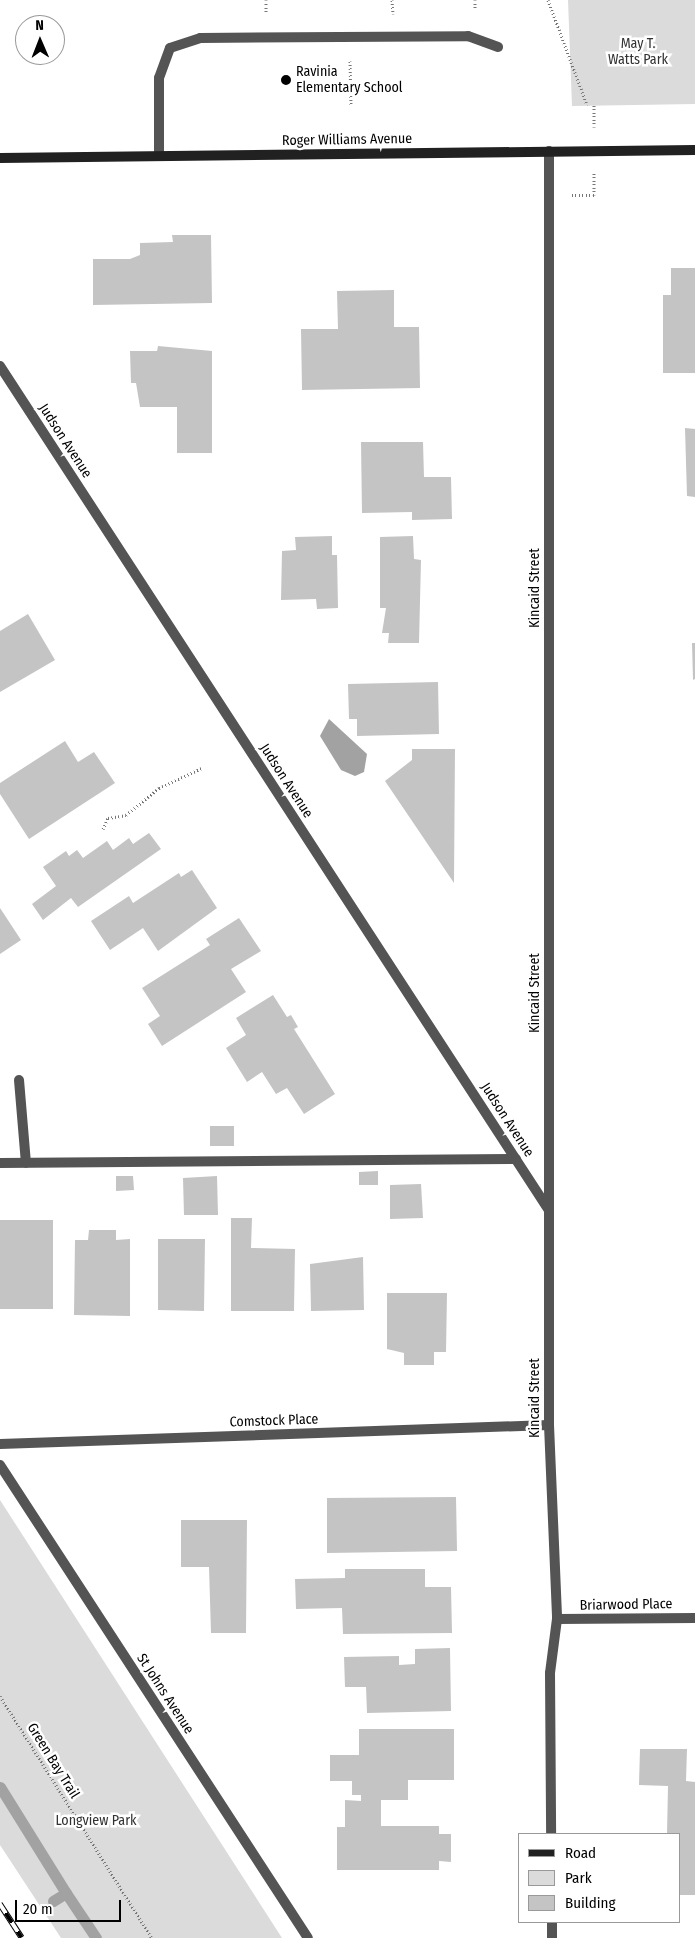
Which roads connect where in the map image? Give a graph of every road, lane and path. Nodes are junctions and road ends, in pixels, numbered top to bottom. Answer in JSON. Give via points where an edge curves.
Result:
{"nodes":[{"id":1,"x":266,"y":0,"type":"edge"},
{"id":2,"x":475,"y":0,"type":"edge"},
{"id":3,"x":548,"y":0,"type":"edge"},
{"id":4,"x":475,"y":8,"type":"dead end"},
{"id":5,"x":266,"y":13,"type":"dead end"},
{"id":6,"x":349,"y":37,"type":"junction"},
{"id":7,"x":498,"y":47,"type":"dead end"},
{"id":8,"x":351,"y":105,"type":"dead end"},
{"id":9,"x":587,"y":105,"type":"dead end"},
{"id":10,"x":695,"y":150,"type":"edge"},
{"id":11,"x":548,"y":151,"type":"junction"},
{"id":12,"x":159,"y":156,"type":"junction"},
{"id":13,"x":0,"y":158,"type":"edge"},
{"id":14,"x":0,"y":366,"type":"edge"},
{"id":15,"x":202,"y":768,"type":"dead end"},
{"id":16,"x":103,"y":829,"type":"dead end"},
{"id":17,"x":19,"y":1080,"type":"dead end"},
{"id":18,"x":516,"y":1159,"type":"junction"},
{"id":19,"x":26,"y":1162,"type":"junction"},
{"id":20,"x":0,"y":1163,"type":"edge"},
{"id":21,"x":549,"y":1210,"type":"junction"},
{"id":22,"x":549,"y":1425,"type":"junction"},
{"id":23,"x":0,"y":1444,"type":"edge"},
{"id":24,"x":0,"y":1465,"type":"edge"},
{"id":25,"x":695,"y":1618,"type":"edge"},
{"id":26,"x":557,"y":1620,"type":"junction"},
{"id":27,"x":0,"y":1696,"type":"edge"},
{"id":28,"x":551,"y":1833,"type":"edge"},
{"id":29,"x":552,"y":1923,"type":"edge"},
{"id":30,"x":152,"y":1938,"type":"edge"},
{"id":31,"x":308,"y":1938,"type":"edge"},
{"id":32,"x":552,"y":1938,"type":"edge"}],
"edges":[{"from":1,"to":5,"type":"path"},
{"from":2,"to":4,"type":"path"},
{"from":3,"to":9,"type":"path"},
{"from":6,"to":7,"type":"street","via":[[468,36]]},
{"from":6,"to":8,"type":"path"},
{"from":6,"to":12,"type":"street","via":[[200,38],[170,48],[159,78]]},
{"from":10,"to":11,"type":"street","name":"Roger Williams Avenue"},
{"from":11,"to":12,"type":"street","name":"Roger Williams Avenue"},
{"from":11,"to":21,"type":"street","name":"Kincaid Street"},
{"from":12,"to":13,"type":"street","name":"Roger Williams Avenue"},
{"from":14,"to":18,"type":"street","name":"Judson Avenue"},
{"from":15,"to":16,"type":"path","via":[[159,788],[126,815],[108,818]]},
{"from":17,"to":19,"type":"street"},
{"from":18,"to":19,"type":"street"},
{"from":18,"to":21,"type":"street","name":"Judson Avenue"},
{"from":19,"to":20,"type":"street"},
{"from":21,"to":22,"type":"street","name":"Kincaid Street"},
{"from":22,"to":23,"type":"street","name":"Comstock Place"},
{"from":22,"to":26,"type":"street","name":"Kincaid Street"},
{"from":24,"to":31,"type":"street","name":"St Johns Avenue"},
{"from":25,"to":26,"type":"street","name":"Briarwood Place"},
{"from":26,"to":28,"type":"street","name":"Kincaid Street","via":[[550,1673]]},
{"from":27,"to":30,"type":"path","name":"Green Bay Trail"},
{"from":29,"to":32,"type":"street"}]}
